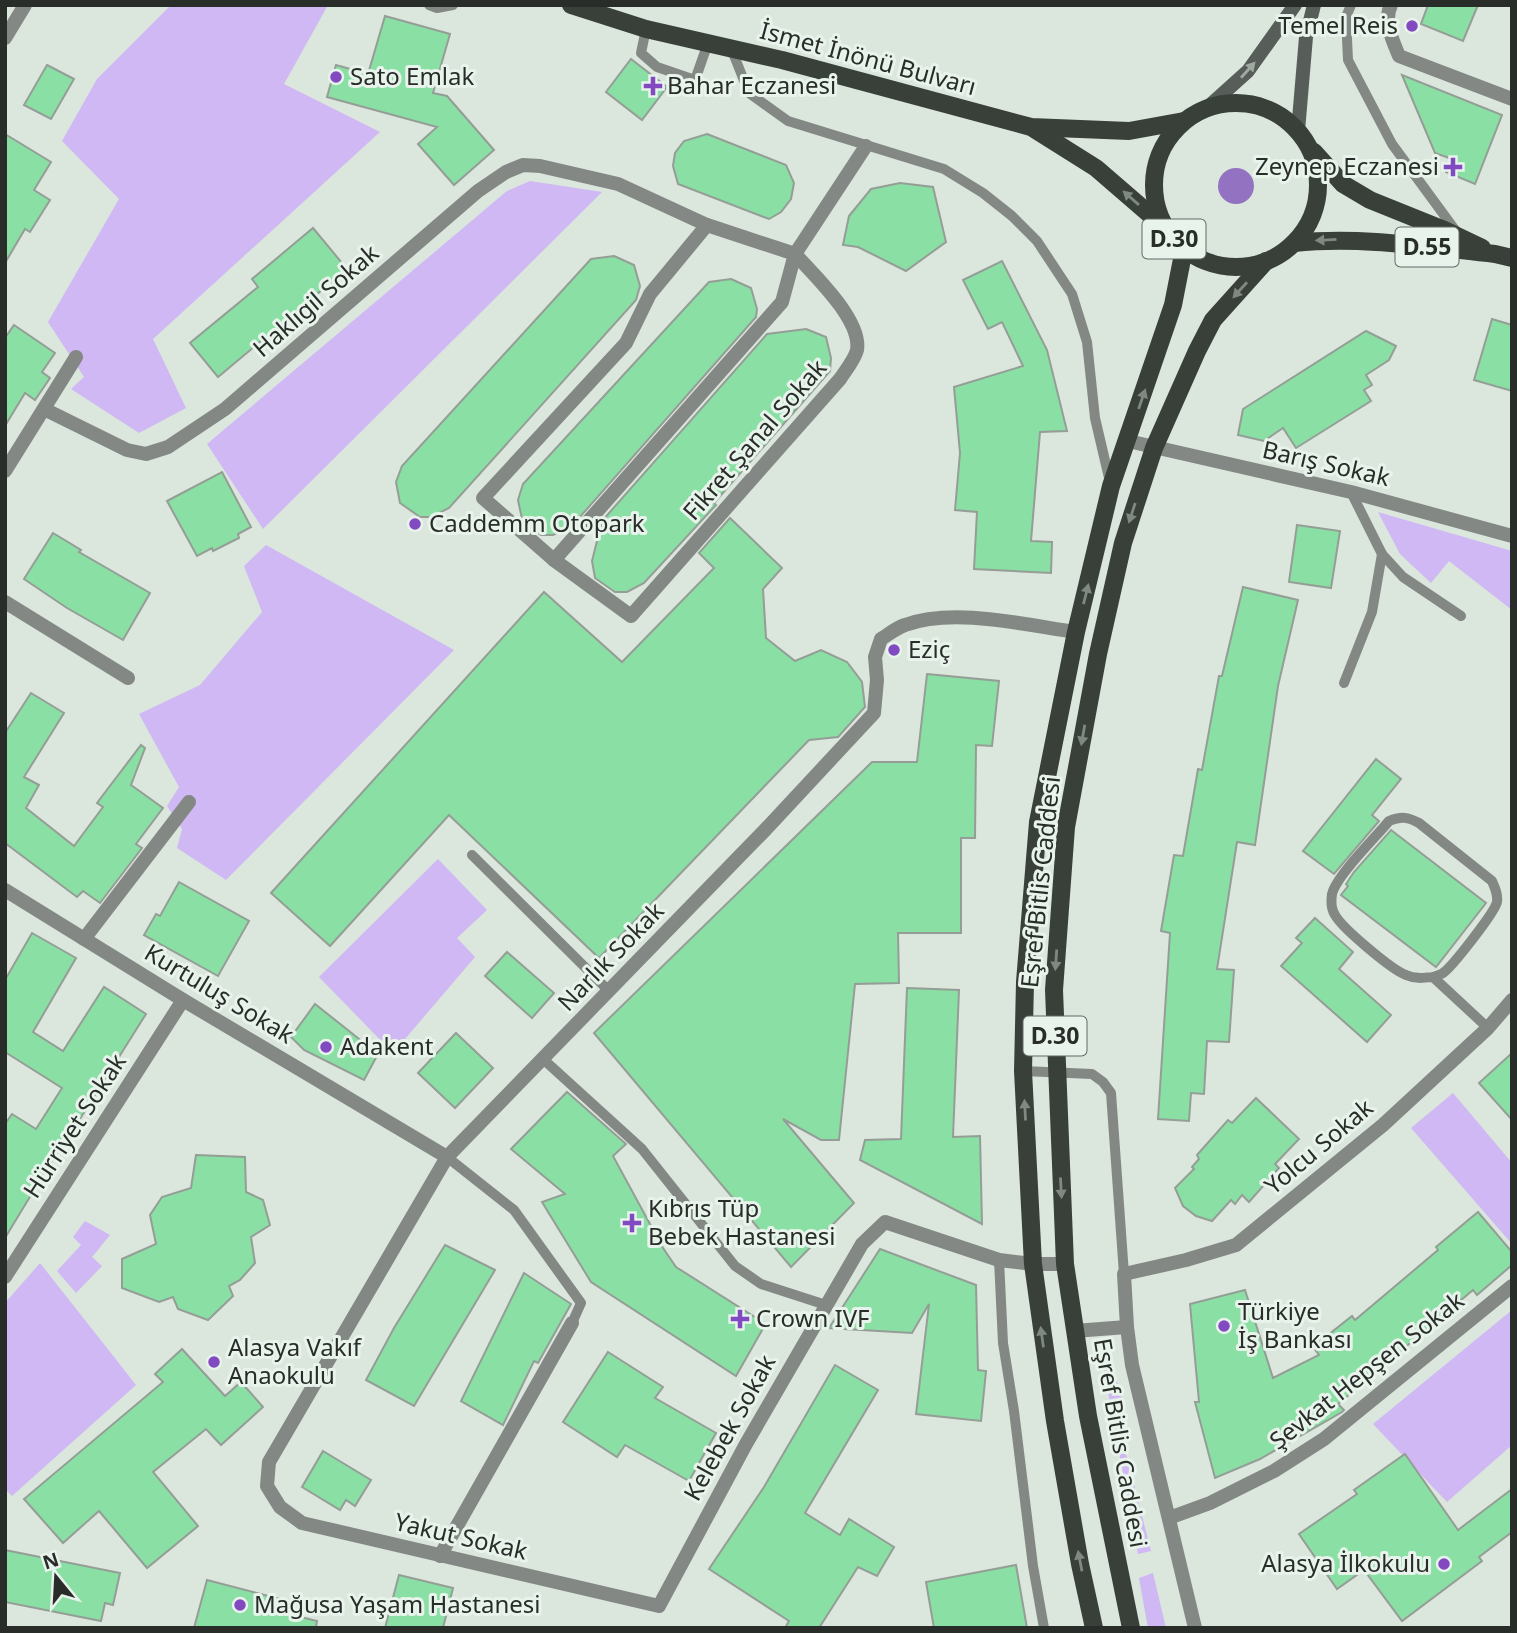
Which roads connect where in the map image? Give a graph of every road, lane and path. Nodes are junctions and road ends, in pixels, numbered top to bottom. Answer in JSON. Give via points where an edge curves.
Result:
{"nodes":[{"id":1,"x":25,"y":5,"type":"edge"},
{"id":2,"x":429,"y":5,"type":"edge"},
{"id":3,"x":453,"y":5,"type":"edge"},
{"id":4,"x":571,"y":5,"type":"edge"},
{"id":5,"x":1295,"y":5,"type":"edge"},
{"id":6,"x":1314,"y":5,"type":"edge"},
{"id":7,"x":1351,"y":5,"type":"edge"},
{"id":8,"x":1391,"y":5,"type":"edge"},
{"id":9,"x":646,"y":29,"type":"junction"},
{"id":10,"x":5,"y":38,"type":"edge"},
{"id":11,"x":708,"y":43,"type":"junction"},
{"id":12,"x":732,"y":48,"type":"junction"},
{"id":13,"x":1512,"y":99,"type":"edge"},
{"id":14,"x":1209,"y":107,"type":"junction"},
{"id":15,"x":1184,"y":121,"type":"junction"},
{"id":16,"x":1031,"y":127,"type":"junction"},
{"id":17,"x":1298,"y":131,"type":"junction"},
{"id":18,"x":866,"y":146,"type":"junction"},
{"id":19,"x":1310,"y":147,"type":"junction"},
{"id":20,"x":707,"y":225,"type":"junction"},
{"id":21,"x":1166,"y":229,"type":"junction"},
{"id":22,"x":1460,"y":237,"type":"junction"},
{"id":23,"x":1294,"y":243,"type":"junction"},
{"id":24,"x":1184,"y":249,"type":"junction"},
{"id":25,"x":795,"y":254,"type":"junction"},
{"id":26,"x":1503,"y":256,"type":"edge"},
{"id":27,"x":1266,"y":261,"type":"junction"},
{"id":28,"x":76,"y":357,"type":"dead end"},
{"id":29,"x":44,"y":409,"type":"junction"},
{"id":30,"x":1128,"y":441,"type":"junction"},
{"id":31,"x":1154,"y":448,"type":"junction"},
{"id":32,"x":5,"y":471,"type":"edge"},
{"id":33,"x":1111,"y":486,"type":"junction"},
{"id":34,"x":1351,"y":492,"type":"junction"},
{"id":35,"x":1512,"y":536,"type":"edge"},
{"id":36,"x":1382,"y":554,"type":"junction"},
{"id":37,"x":554,"y":560,"type":"junction"},
{"id":38,"x":5,"y":602,"type":"edge"},
{"id":39,"x":1461,"y":616,"type":"dead end"},
{"id":40,"x":1076,"y":632,"type":"junction"},
{"id":41,"x":128,"y":678,"type":"dead end"},
{"id":42,"x":1344,"y":683,"type":"dead end"},
{"id":43,"x":188,"y":802,"type":"dead end"},
{"id":44,"x":472,"y":856,"type":"dead end"},
{"id":45,"x":5,"y":890,"type":"edge"},
{"id":46,"x":84,"y":939,"type":"junction"},
{"id":47,"x":1433,"y":977,"type":"junction"},
{"id":48,"x":609,"y":991,"type":"junction"},
{"id":49,"x":183,"y":1000,"type":"junction"},
{"id":50,"x":1512,"y":1001,"type":"edge"},
{"id":51,"x":1488,"y":1028,"type":"junction"},
{"id":52,"x":543,"y":1059,"type":"junction"},
{"id":53,"x":1023,"y":1071,"type":"junction"},
{"id":54,"x":1055,"y":1073,"type":"junction"},
{"id":55,"x":447,"y":1157,"type":"junction"},
{"id":56,"x":999,"y":1260,"type":"junction"},
{"id":57,"x":1033,"y":1264,"type":"junction"},
{"id":58,"x":1065,"y":1264,"type":"junction"},
{"id":59,"x":1124,"y":1275,"type":"junction"},
{"id":60,"x":5,"y":1277,"type":"edge"},
{"id":61,"x":1512,"y":1286,"type":"edge"},
{"id":62,"x":826,"y":1305,"type":"junction"},
{"id":63,"x":572,"y":1323,"type":"joint"},
{"id":64,"x":1127,"y":1327,"type":"junction"},
{"id":65,"x":1074,"y":1331,"type":"junction"},
{"id":66,"x":267,"y":1486,"type":"joint"},
{"id":67,"x":1169,"y":1518,"type":"junction"},
{"id":68,"x":440,"y":1556,"type":"junction"},
{"id":69,"x":659,"y":1606,"type":"joint"},
{"id":70,"x":1044,"y":1628,"type":"edge"},
{"id":71,"x":1094,"y":1628,"type":"edge"},
{"id":72,"x":1131,"y":1628,"type":"edge"},
{"id":73,"x":1195,"y":1628,"type":"edge"}],
"edges":[{"from":1,"to":10,"type":"street"},
{"from":2,"to":3,"type":"lane"},
{"from":4,"to":9,"type":"main road","name":"İsmet İnönü Bulvarı"},
{"from":14,"to":5,"type":"main road","one_way":true,"via":[[1248,71]]},
{"from":6,"to":17,"type":"main road","via":[[1306,37]]},
{"from":7,"to":22,"type":"lane","via":[[1346,17],[1348,60],[1392,144]]},
{"from":8,"to":13,"type":"street","via":[[1391,36],[1399,56]]},
{"from":9,"to":11,"type":"main road","name":"İsmet İnönü Bulvarı"},
{"from":9,"to":11,"type":"lane","via":[[641,53],[657,67],[695,80]]},
{"from":11,"to":12,"type":"main road","name":"İsmet İnönü Bulvarı"},
{"from":12,"to":16,"type":"main road","name":"İsmet İnönü Bulvarı"},
{"from":12,"to":18,"type":"lane","via":[[749,93],[788,121]]},
{"from":14,"to":15,"type":"main road","number":"D.30"},
{"from":14,"to":17,"type":"main road","number":"D.30","via":[[1233,102],[1257,105],[1280,115]]},
{"from":15,"to":16,"type":"main road","name":"İsmet İnönü Bulvarı","via":[[1129,131]]},
{"from":15,"to":21,"type":"main road","number":"D.30","via":[[1167,139],[1153,184],[1156,207]]},
{"from":21,"to":16,"type":"main road","name":"İsmet İnönü Bulvarı","one_way":true,"via":[[1096,168]]},
{"from":17,"to":19,"type":"main road","number":"D.30"},
{"from":18,"to":25,"type":"street"},
{"from":18,"to":33,"type":"lane","via":[[944,169],[1013,216],[1037,241],[1072,294],[1087,342],[1096,418]]},
{"from":19,"to":22,"type":"main road","number":"D.55","via":[[1343,184],[1370,201]]},
{"from":19,"to":23,"type":"main road","number":"D.30","via":[[1317,167],[1317,198],[1307,227]]},
{"from":20,"to":25,"type":"street","name":"Haklıgil Sokak"},
{"from":20,"to":29,"type":"street","name":"Haklıgil Sokak","via":[[618,184],[523,165],[478,191],[225,409],[168,447],[146,454],[127,450]]},
{"from":20,"to":37,"type":"street","name":"Fikret Şanal Sokak","via":[[650,294],[626,343],[483,498]]},
{"from":21,"to":24,"type":"main road","number":"D.30"},
{"from":22,"to":26,"type":"main road","number":"D.55"},
{"from":26,"to":23,"type":"main road","number":"D.55","one_way":true,"via":[[1359,240]]},
{"from":23,"to":27,"type":"main road","number":"D.30"},
{"from":24,"to":27,"type":"main road","number":"D.30","via":[[1223,266],[1245,267]]},
{"from":30,"to":24,"type":"main road","name":"Eşref Bitlis Caddesi","number":"D.30","one_way":true,"via":[[1173,305]]},
{"from":25,"to":37,"type":"street","via":[[782,302]]},
{"from":25,"to":37,"type":"street","name":"Fikret Şanal Sokak","via":[[842,307],[857,337],[857,352],[841,379],[631,616]]},
{"from":27,"to":31,"type":"main road","name":"Eşref Bitlis Caddesi","number":"D.30","one_way":true,"via":[[1213,320]]},
{"from":28,"to":29,"type":"street"},
{"from":29,"to":32,"type":"street"},
{"from":30,"to":31,"type":"street","name":"Barış Sokak"},
{"from":30,"to":33,"type":"main road","name":"Eşref Bitlis Caddesi","number":"D.30"},
{"from":31,"to":34,"type":"street","name":"Barış Sokak"},
{"from":31,"to":54,"type":"main road","name":"Eşref Bitlis Caddesi","number":"D.30","one_way":true,"via":[[1123,542],[1066,827],[1054,990]]},
{"from":40,"to":33,"type":"main road","name":"Eşref Bitlis Caddesi","number":"D.30","one_way":true},
{"from":34,"to":35,"type":"street","name":"Barış Sokak"},
{"from":34,"to":36,"type":"lane"},
{"from":36,"to":39,"type":"lane","via":[[1403,577]]},
{"from":36,"to":42,"type":"lane","via":[[1372,612]]},
{"from":38,"to":41,"type":"street"},
{"from":40,"to":48,"type":"street","name":"Narlık Sokak","via":[[970,618],[931,619],[904,626],[881,639],[875,657],[874,713]]},
{"from":40,"to":53,"type":"main road","name":"Eşref Bitlis Caddesi","number":"D.30","via":[[1038,822]]},
{"from":43,"to":46,"type":"street"},
{"from":44,"to":48,"type":"lane"},
{"from":45,"to":46,"type":"street","name":"Kurtuluş Sokak"},
{"from":46,"to":49,"type":"street","name":"Kurtuluş Sokak"},
{"from":47,"to":47,"type":"lane","via":[[1443,974],[1489,916],[1497,892],[1492,881],[1419,823],[1399,817],[1389,821],[1340,879],[1331,903],[1342,925],[1404,975]]},
{"from":47,"to":51,"type":"lane"},
{"from":48,"to":52,"type":"street","name":"Narlık Sokak"},
{"from":49,"to":55,"type":"street","name":"Kurtuluş Sokak"},
{"from":49,"to":60,"type":"street","name":"Hürriyet Sokak"},
{"from":50,"to":51,"type":"street","name":"Yolcu Sokak"},
{"from":51,"to":59,"type":"street","name":"Yolcu Sokak","via":[[1383,1125],[1236,1245]]},
{"from":52,"to":55,"type":"street","name":"Narlık Sokak"},
{"from":52,"to":62,"type":"lane","via":[[642,1149],[735,1265],[761,1284]]},
{"from":53,"to":54,"type":"lane"},
{"from":57,"to":53,"type":"main road","name":"Eşref Bitlis Caddesi","number":"D.30","one_way":true},
{"from":54,"to":58,"type":"main road","name":"Eşref Bitlis Caddesi","number":"D.30","one_way":true},
{"from":54,"to":59,"type":"lane","via":[[1092,1074],[1111,1093]]},
{"from":55,"to":63,"type":"lane","via":[[514,1210],[581,1303]]},
{"from":55,"to":66,"type":"street","name":"Narlık Sokak","via":[[269,1462]]},
{"from":56,"to":57,"type":"street","name":"Kelebek Sokak"},
{"from":56,"to":62,"type":"street","name":"Kelebek Sokak","via":[[885,1222],[862,1244]]},
{"from":56,"to":70,"type":"lane","via":[[1003,1343]]},
{"from":57,"to":58,"type":"street","name":"Kelebek Sokak"},
{"from":71,"to":57,"type":"main road","name":"Eşref Bitlis Caddesi","number":"D.30","one_way":true,"via":[[1055,1421]]},
{"from":58,"to":65,"type":"main road","name":"Eşref Bitlis Caddesi","number":"D.30"},
{"from":59,"to":64,"type":"street"},
{"from":61,"to":67,"type":"street","name":"Şevkat Hepşen Sokak","via":[[1324,1439],[1274,1471]]},
{"from":62,"to":69,"type":"street","name":"Kelebek Sokak"},
{"from":63,"to":68,"type":"street"},
{"from":64,"to":65,"type":"street"},
{"from":64,"to":67,"type":"street","via":[[1139,1399]]},
{"from":65,"to":72,"type":"main road","name":"Eşref Bitlis Caddesi","number":"D.30"},
{"from":66,"to":68,"type":"street","name":"Yakut Sokak","via":[[280,1507],[302,1523]]},
{"from":67,"to":73,"type":"street"},
{"from":68,"to":69,"type":"street","name":"Yakut Sokak"}]}
